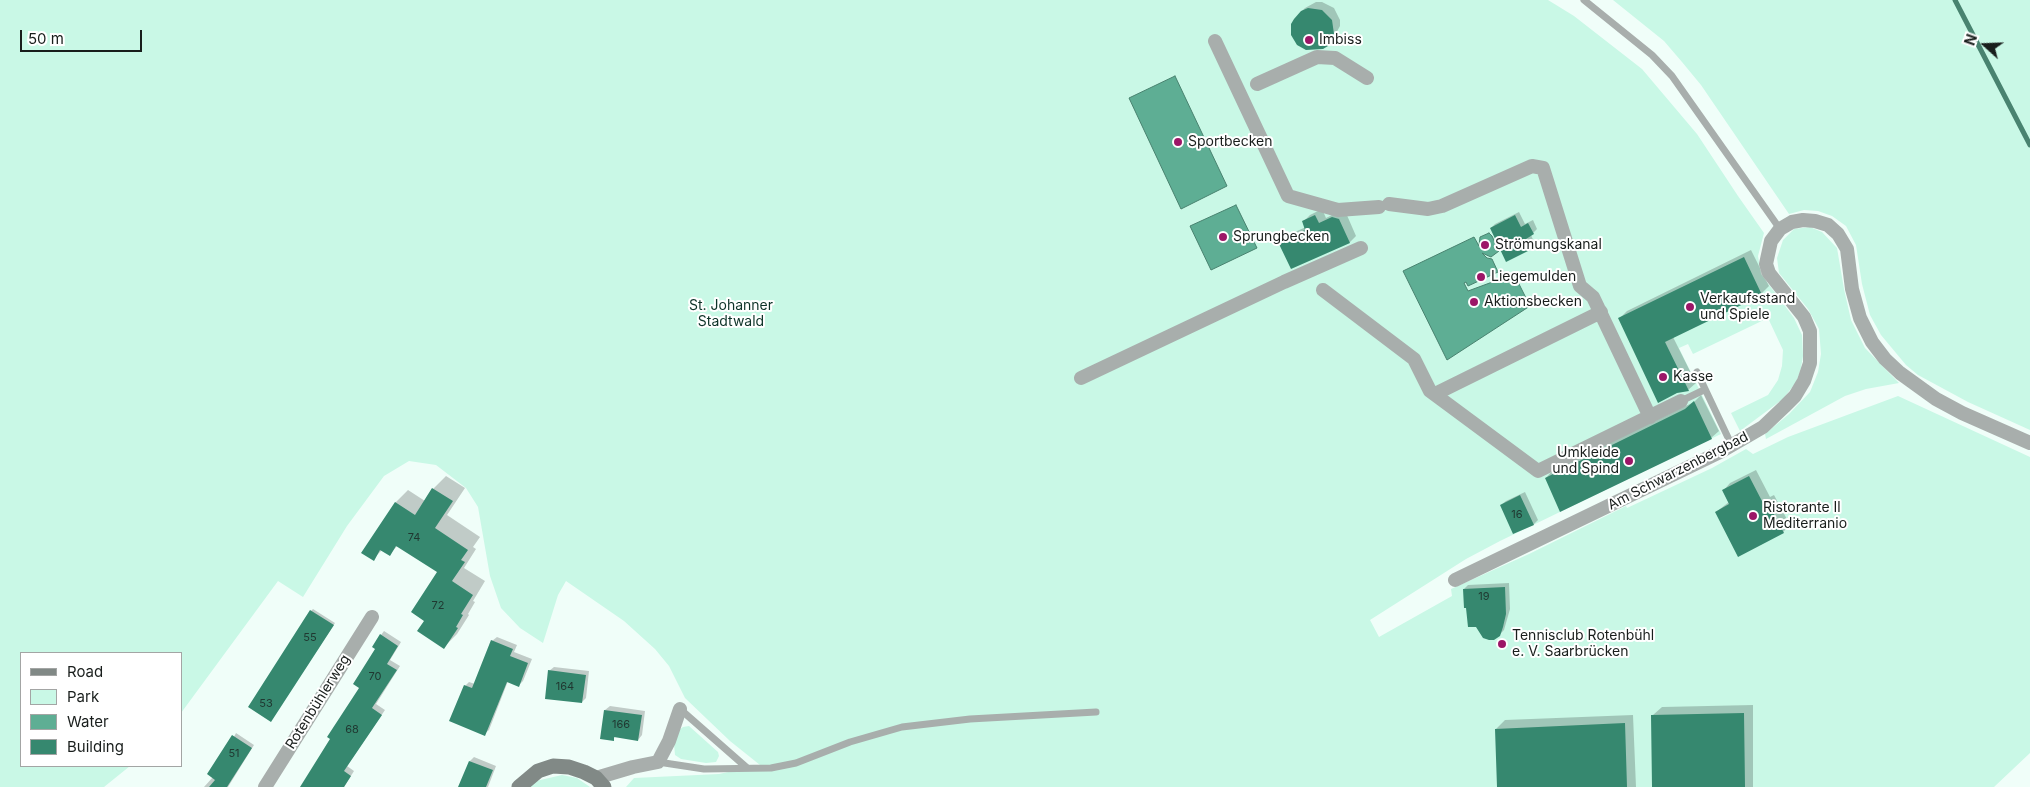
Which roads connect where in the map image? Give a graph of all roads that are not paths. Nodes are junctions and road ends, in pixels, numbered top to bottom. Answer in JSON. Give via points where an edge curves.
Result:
{"nodes":[{"id":1,"x":1584,"y":0,"type":"edge"},
{"id":2,"x":1215,"y":41,"type":"dead end"},
{"id":3,"x":1367,"y":78,"type":"dead end"},
{"id":4,"x":1257,"y":84,"type":"dead end"},
{"id":5,"x":1780,"y":229,"type":"junction"},
{"id":6,"x":1361,"y":248,"type":"dead end"},
{"id":7,"x":1323,"y":290,"type":"dead end"},
{"id":8,"x":1601,"y":312,"type":"junction"},
{"id":9,"x":1697,"y":372,"type":"dead end"},
{"id":10,"x":1081,"y":378,"type":"dead end"},
{"id":11,"x":1704,"y":390,"type":"junction"},
{"id":12,"x":1435,"y":394,"type":"junction"},
{"id":13,"x":1681,"y":401,"type":"joint"},
{"id":14,"x":1650,"y":417,"type":"junction"},
{"id":15,"x":2030,"y":443,"type":"edge"},
{"id":16,"x":1732,"y":446,"type":"junction"},
{"id":17,"x":1455,"y":580,"type":"dead end"},
{"id":18,"x":372,"y":617,"type":"dead end"},
{"id":19,"x":680,"y":709,"type":"joint"},
{"id":20,"x":1096,"y":712,"type":"dead end"},
{"id":21,"x":658,"y":762,"type":"junction"},
{"id":22,"x":746,"y":767,"type":"junction"},
{"id":23,"x":600,"y":783,"type":"edge"},
{"id":24,"x":265,"y":787,"type":"edge"},
{"id":25,"x":519,"y":787,"type":"edge"}],
"edges":[{"from":1,"to":5,"type":"lane","via":[[1652,55],[1672,76]]},
{"from":2,"to":8,"type":"street","via":[[1288,196],[1338,210],[1384,206],[1428,209],[1442,206],[1532,166],[1543,168],[1580,286],[1593,297]]},
{"from":3,"to":4,"type":"street","via":[[1334,58],[1316,57]]},
{"from":5,"to":15,"type":"street","via":[[1803,220],[1828,225],[1847,249],[1860,318],[1885,359],[1900,374],[1936,398]]},
{"from":5,"to":16,"type":"street","name":"Am Schwarzenbergbad","via":[[1771,241],[1766,264],[1769,274],[1804,317],[1810,332],[1810,363],[1795,396],[1763,427]]},
{"from":6,"to":10,"type":"street"},
{"from":7,"to":12,"type":"street","via":[[1414,359],[1430,391]]},
{"from":8,"to":12,"type":"street"},
{"from":8,"to":14,"type":"street"},
{"from":9,"to":11,"type":"lane"},
{"from":11,"to":13,"type":"lane"},
{"from":11,"to":16,"type":"lane"},
{"from":12,"to":14,"type":"street","via":[[1538,471]]},
{"from":13,"to":14,"type":"street"},
{"from":16,"to":17,"type":"street","name":"Am Schwarzenbergbad"},
{"from":18,"to":24,"type":"street","name":"Rotenbühlerweg"},
{"from":19,"to":21,"type":"street"},
{"from":19,"to":22,"type":"lane"},
{"from":20,"to":22,"type":"lane","via":[[970,719],[902,727],[796,762],[771,768]]},
{"from":21,"to":22,"type":"lane","via":[[704,769]]},
{"from":21,"to":23,"type":"street","via":[[633,767]]},
{"from":23,"to":25,"type":"street","via":[[570,767],[552,766]]}]}
